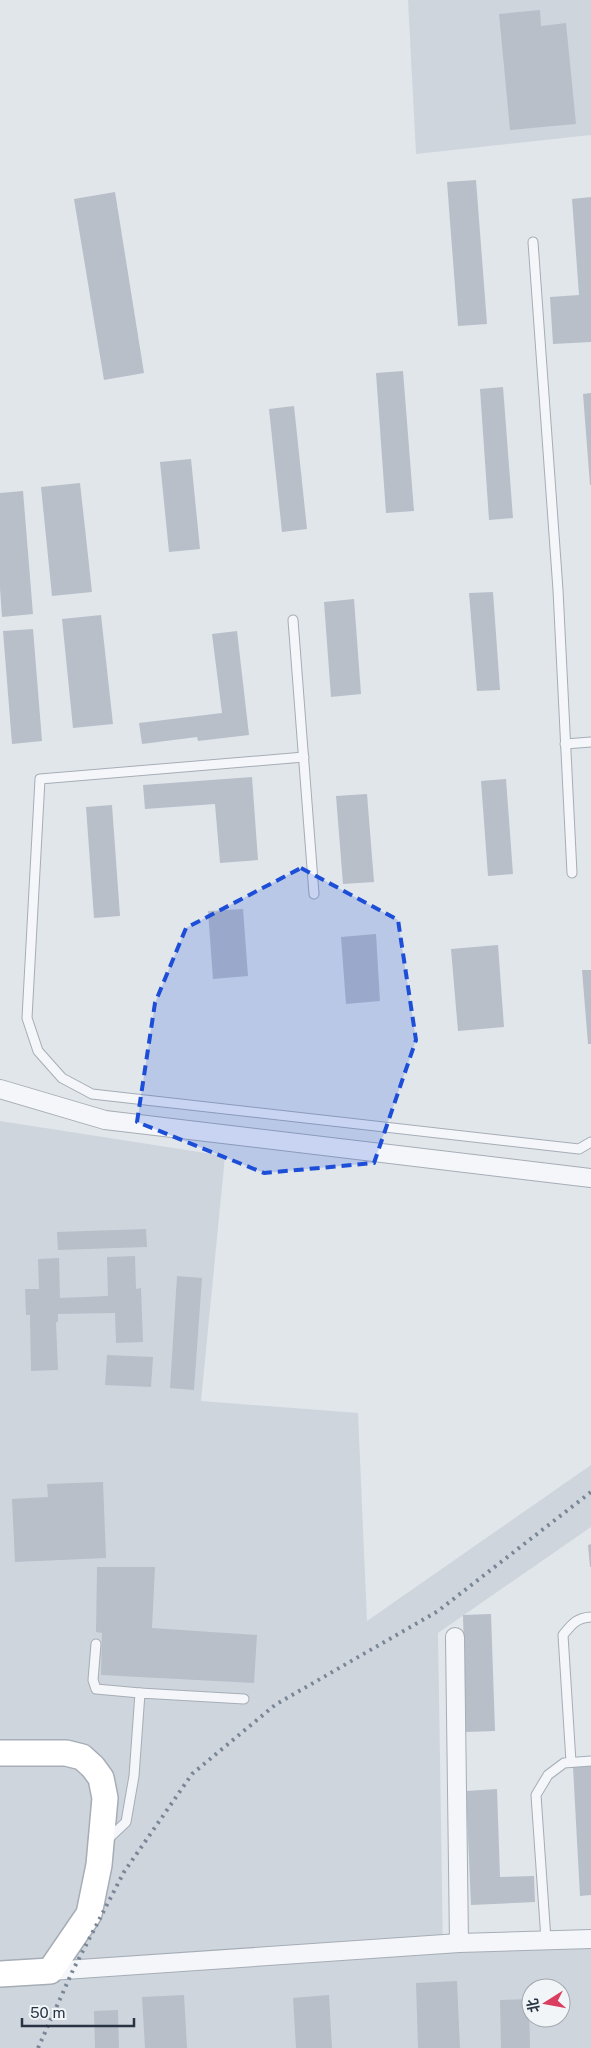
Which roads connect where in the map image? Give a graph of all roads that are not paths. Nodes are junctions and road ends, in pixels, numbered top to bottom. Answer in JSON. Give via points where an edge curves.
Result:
{"nodes":[{"id":1,"x":533,"y":242,"type":"dead end"},
{"id":2,"x":293,"y":620,"type":"dead end"},
{"id":3,"x":591,"y":742,"type":"edge"},
{"id":4,"x":565,"y":744,"type":"junction"},
{"id":5,"x":304,"y":757,"type":"junction"},
{"id":6,"x":572,"y":873,"type":"dead end"},
{"id":7,"x":314,"y":894,"type":"dead end"},
{"id":8,"x":0,"y":1089,"type":"edge"},
{"id":9,"x":591,"y":1142,"type":"edge"},
{"id":10,"x":591,"y":1178,"type":"edge"},
{"id":11,"x":591,"y":1617,"type":"edge"},
{"id":12,"x":455,"y":1637,"type":"dead end"},
{"id":13,"x":96,"y":1644,"type":"dead end"},
{"id":14,"x":140,"y":1693,"type":"junction"},
{"id":15,"x":244,"y":1699,"type":"dead end"},
{"id":16,"x":1,"y":1753,"type":"edge"},
{"id":17,"x":591,"y":1761,"type":"edge"},
{"id":18,"x":571,"y":1762,"type":"junction"},
{"id":19,"x":101,"y":1847,"type":"junction"},
{"id":20,"x":591,"y":1939,"type":"edge"},
{"id":21,"x":546,"y":1940,"type":"junction"},
{"id":22,"x":458,"y":1943,"type":"junction"},
{"id":23,"x":50,"y":1971,"type":"junction"},
{"id":24,"x":0,"y":1974,"type":"edge"}],
"edges":[{"from":1,"to":4,"type":"lane"},
{"from":2,"to":5,"type":"lane"},
{"from":3,"to":4,"type":"lane"},
{"from":4,"to":6,"type":"lane"},
{"from":5,"to":7,"type":"lane"},
{"from":5,"to":9,"type":"lane","via":[[40,779],[27,1018],[38,1050],[62,1078],[92,1094],[579,1149]]},
{"from":8,"to":10,"type":"street","via":[[105,1120]]},
{"from":11,"to":18,"type":"lane","via":[[574,1622],[563,1636]]},
{"from":12,"to":22,"type":"street"},
{"from":13,"to":14,"type":"lane","via":[[93,1680],[96,1689]]},
{"from":14,"to":15,"type":"lane"},
{"from":14,"to":19,"type":"lane","via":[[134,1776],[126,1822]]},
{"from":16,"to":19,"type":"street","via":[[66,1752],[82,1757],[93,1766],[101,1778],[105,1798]]},
{"from":17,"to":18,"type":"lane"},
{"from":18,"to":21,"type":"lane","via":[[564,1763],[548,1775],[536,1794]]},
{"from":19,"to":23,"type":"street","via":[[89,1914]]},
{"from":20,"to":21,"type":"street"},
{"from":21,"to":22,"type":"street"},
{"from":22,"to":23,"type":"street"},
{"from":23,"to":24,"type":"street"}]}
